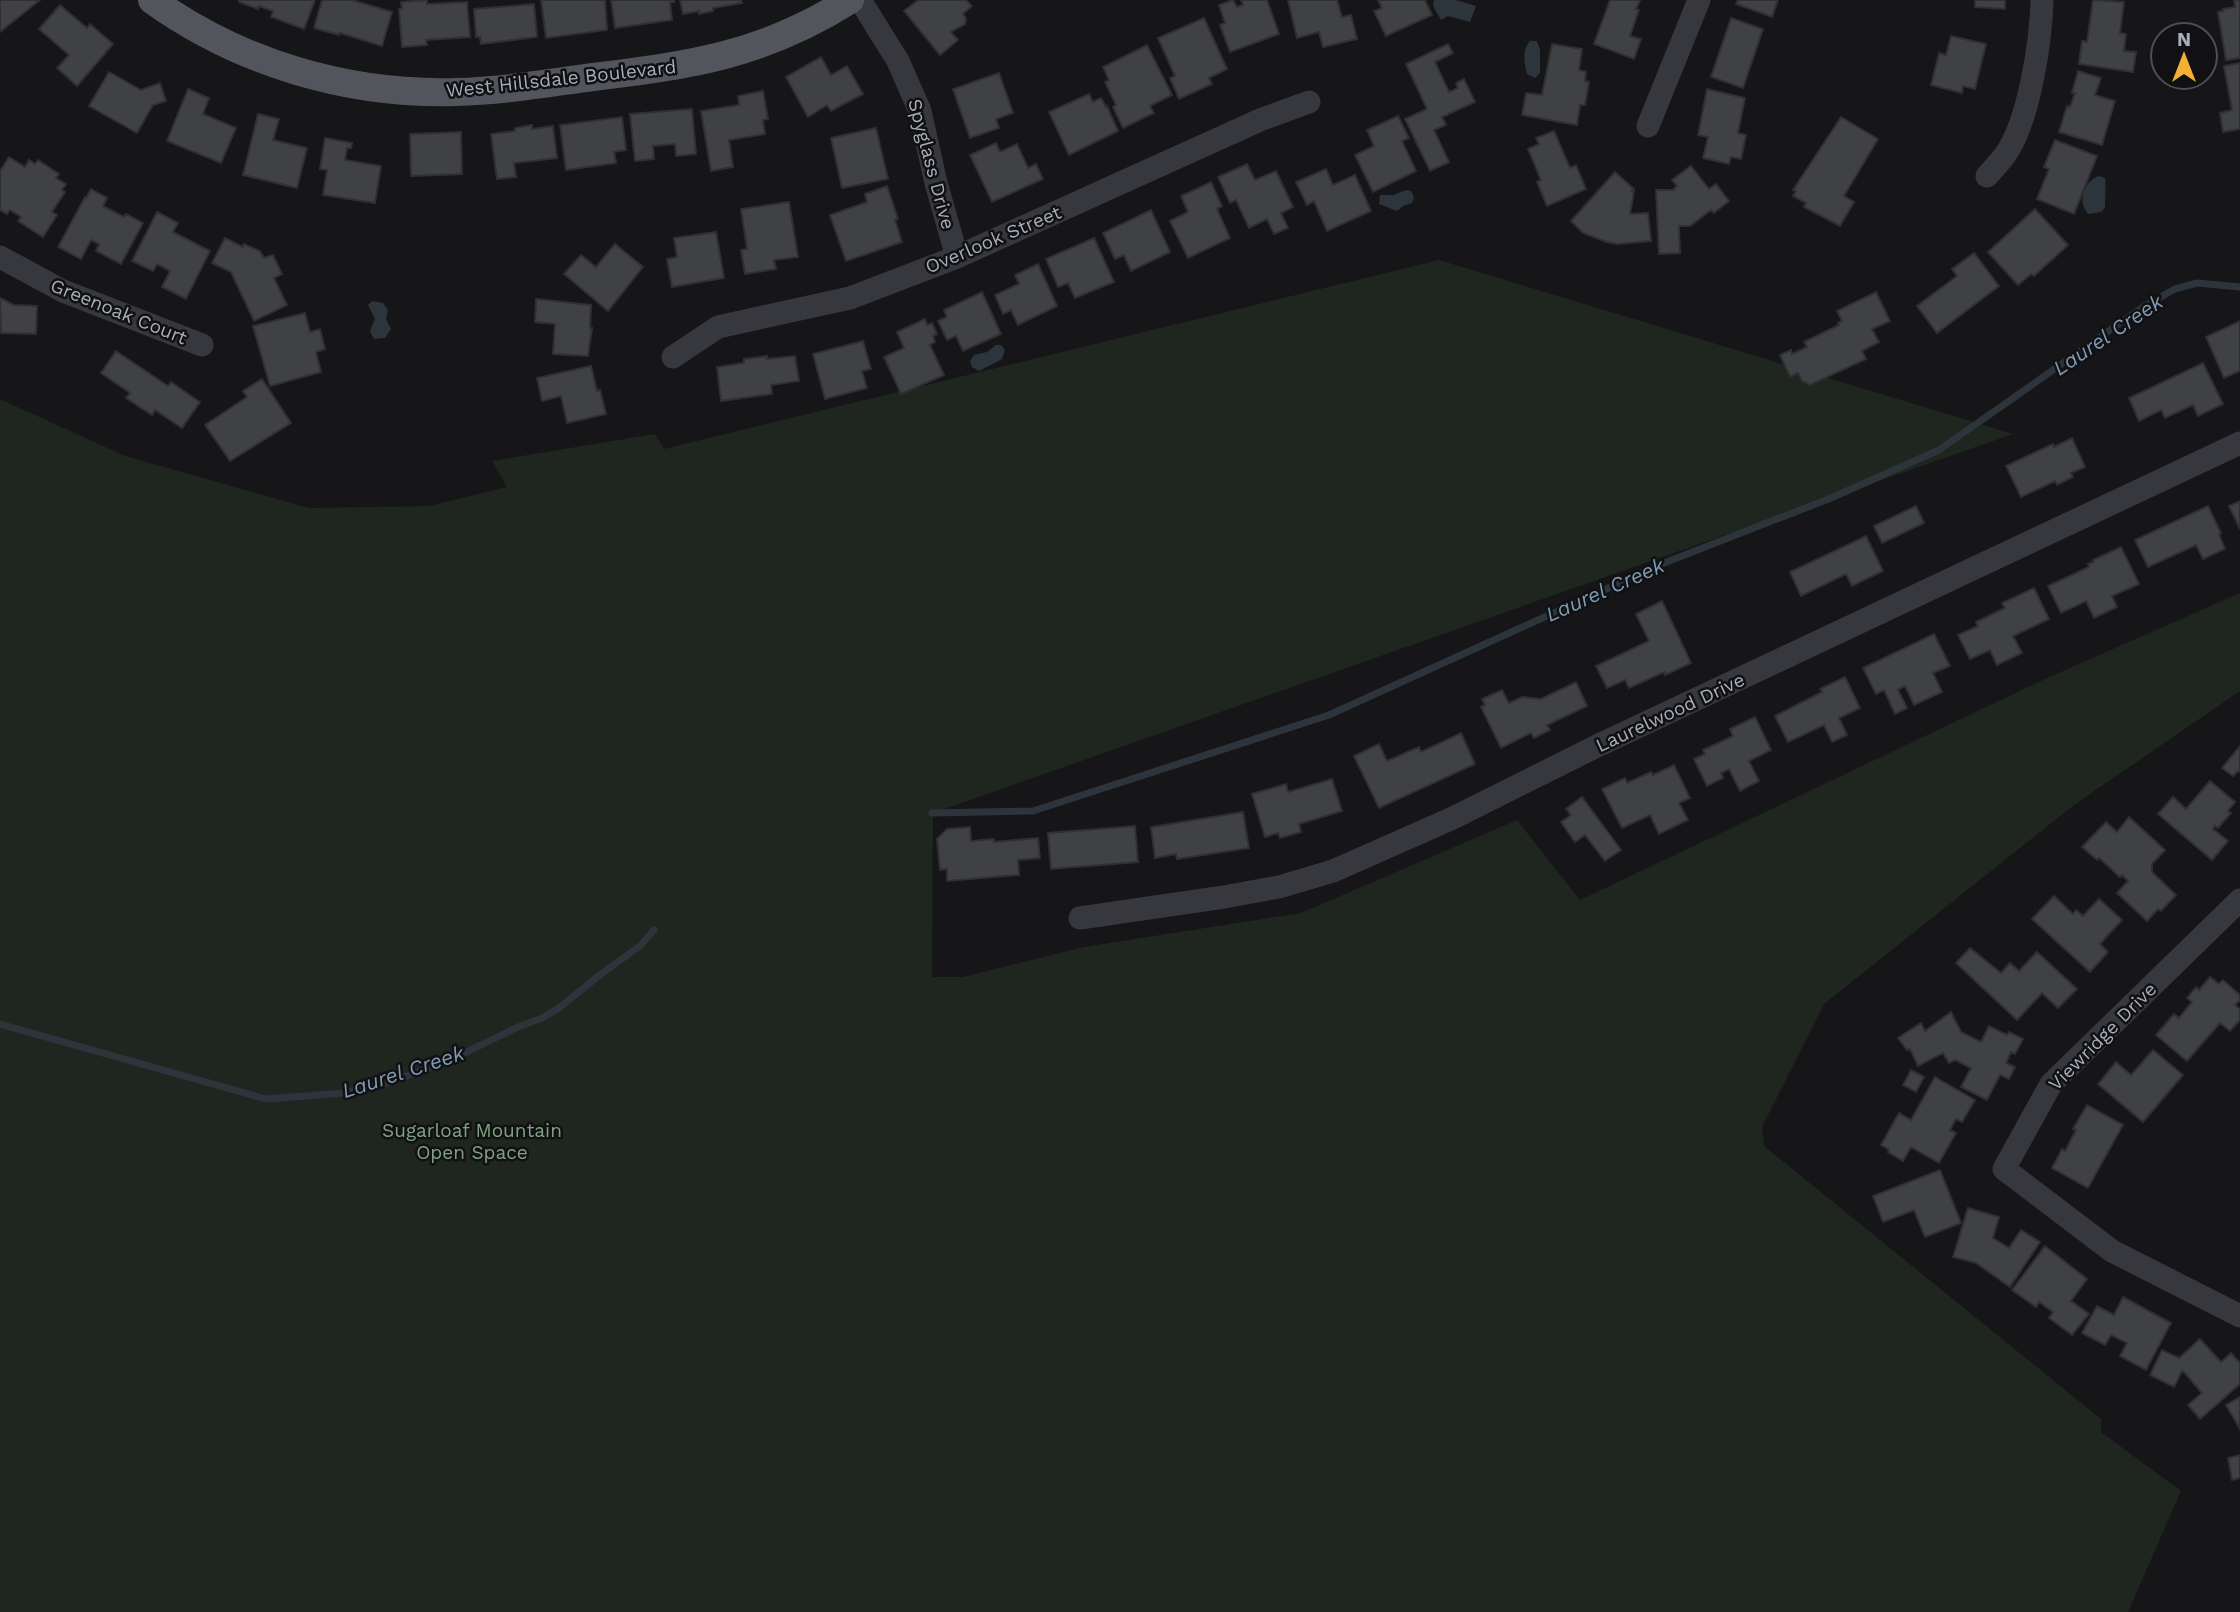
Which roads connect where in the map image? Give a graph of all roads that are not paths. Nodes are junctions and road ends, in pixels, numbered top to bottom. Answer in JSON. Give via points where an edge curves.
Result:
{"nodes":[{"id":1,"x":152,"y":0,"type":"edge"},
{"id":2,"x":850,"y":0,"type":"edge"},
{"id":3,"x":860,"y":0,"type":"edge"},
{"id":4,"x":1699,"y":0,"type":"edge"},
{"id":5,"x":2042,"y":0,"type":"edge"},
{"id":6,"x":1309,"y":102,"type":"dead end"},
{"id":7,"x":1648,"y":127,"type":"dead end"},
{"id":8,"x":1987,"y":176,"type":"dead end"},
{"id":9,"x":0,"y":257,"type":"edge"},
{"id":10,"x":957,"y":257,"type":"junction"},
{"id":11,"x":202,"y":345,"type":"dead end"},
{"id":12,"x":673,"y":357,"type":"dead end"},
{"id":13,"x":2240,"y":443,"type":"edge"},
{"id":14,"x":2240,"y":900,"type":"edge"},
{"id":15,"x":1080,"y":918,"type":"dead end"},
{"id":16,"x":2240,"y":1316,"type":"edge"}],
"edges":[{"from":1,"to":2,"type":"main road","name":"West Hillsdale Boulevard","via":[[208,36],[286,68],[368,87],[457,93],[708,60],[770,42]]},
{"from":3,"to":10,"type":"street","name":"Spyglass Drive","via":[[898,61],[920,111]]},
{"from":4,"to":7,"type":"street"},
{"from":5,"to":8,"type":"street","via":[[2036,63],[2019,127],[2006,154]]},
{"from":6,"to":10,"type":"street","name":"Overlook Street","via":[[1259,120]]},
{"from":9,"to":11,"type":"street","name":"Greenoak Court","via":[[63,291]]},
{"from":10,"to":12,"type":"street","name":"Overlook Street","via":[[850,298],[718,327]]},
{"from":13,"to":15,"type":"street","name":"Laurelwood Drive","via":[[1453,818],[1333,870],[1279,887]]},
{"from":14,"to":16,"type":"street","name":"Viewridge Drive","via":[[2051,1084],[2004,1169],[2112,1251]]}]}
